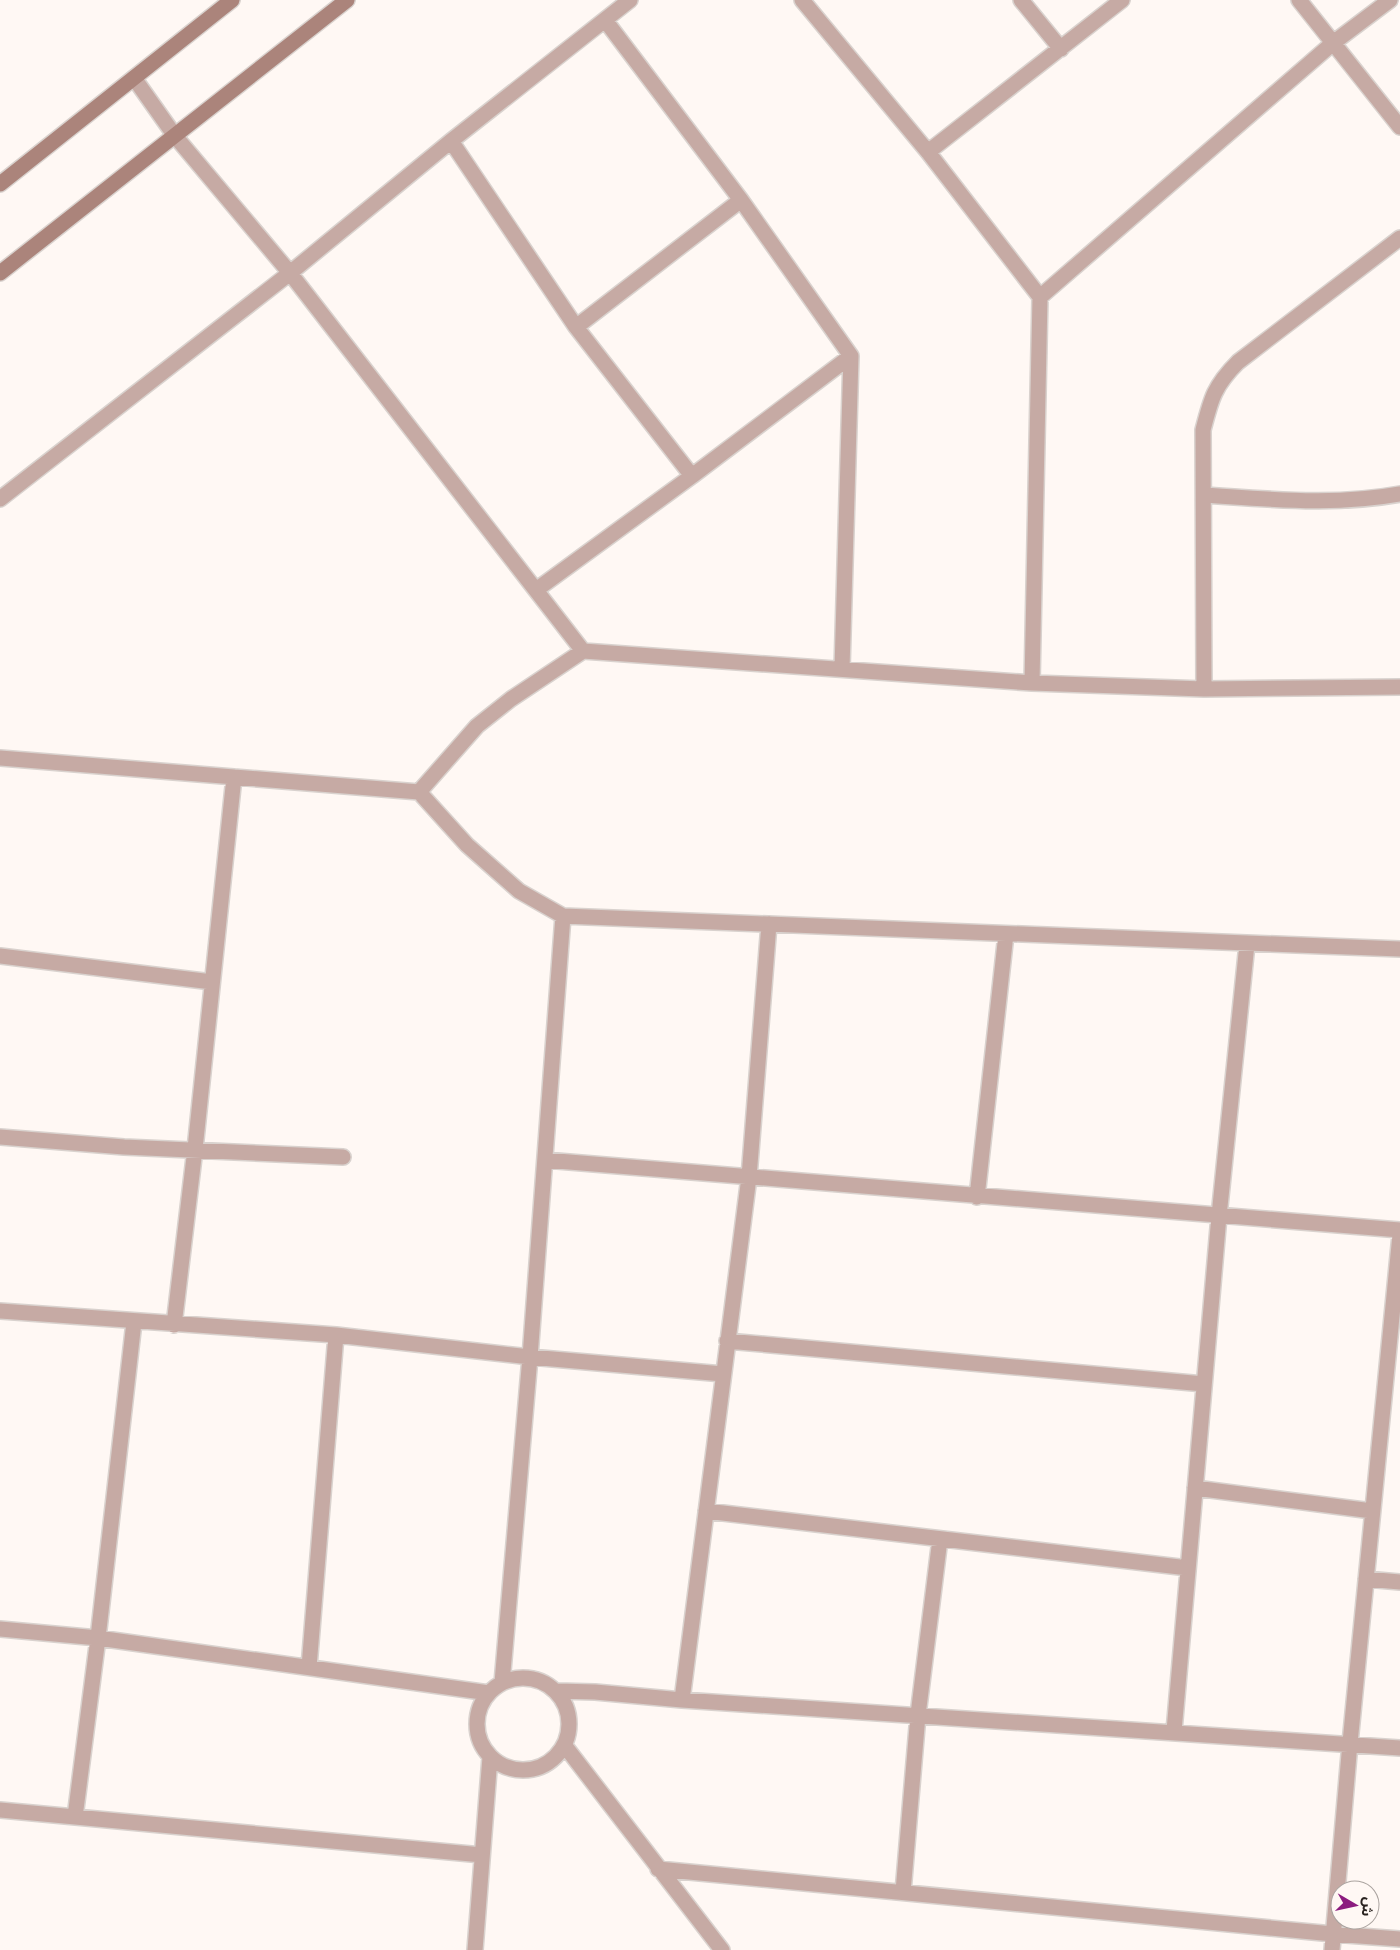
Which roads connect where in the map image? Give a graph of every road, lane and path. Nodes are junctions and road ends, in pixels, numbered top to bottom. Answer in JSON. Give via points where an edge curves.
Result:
{"nodes":[{"id":1,"x":232,"y":0,"type":"edge"},
{"id":2,"x":347,"y":0,"type":"edge"},
{"id":3,"x":630,"y":0,"type":"edge"},
{"id":4,"x":802,"y":0,"type":"edge"},
{"id":5,"x":1021,"y":0,"type":"edge"},
{"id":6,"x":1122,"y":0,"type":"edge"},
{"id":7,"x":1299,"y":0,"type":"edge"},
{"id":8,"x":1390,"y":0,"type":"edge"},
{"id":9,"x":605,"y":20,"type":"junction"},
{"id":10,"x":1333,"y":44,"type":"junction"},
{"id":11,"x":1061,"y":49,"type":"junction"},
{"id":12,"x":134,"y":78,"type":"junction"},
{"id":13,"x":1400,"y":128,"type":"edge"},
{"id":14,"x":175,"y":136,"type":"junction"},
{"id":15,"x":451,"y":141,"type":"junction"},
{"id":16,"x":928,"y":152,"type":"junction"},
{"id":17,"x":0,"y":184,"type":"edge"},
{"id":18,"x":741,"y":200,"type":"junction"},
{"id":19,"x":1400,"y":238,"type":"edge"},
{"id":20,"x":0,"y":273,"type":"edge"},
{"id":21,"x":290,"y":273,"type":"junction"},
{"id":22,"x":1040,"y":298,"type":"junction"},
{"id":23,"x":576,"y":327,"type":"junction"},
{"id":24,"x":851,"y":356,"type":"junction"},
{"id":25,"x":692,"y":476,"type":"junction"},
{"id":26,"x":1400,"y":494,"type":"edge"},
{"id":27,"x":1204,"y":495,"type":"junction"},
{"id":28,"x":0,"y":499,"type":"edge"},
{"id":29,"x":536,"y":590,"type":"junction"},
{"id":30,"x":583,"y":651,"type":"junction"},
{"id":31,"x":842,"y":669,"type":"junction"},
{"id":32,"x":1032,"y":683,"type":"junction"},
{"id":33,"x":1400,"y":687,"type":"edge"},
{"id":34,"x":1204,"y":689,"type":"junction"},
{"id":35,"x":0,"y":758,"type":"edge"},
{"id":36,"x":234,"y":777,"type":"junction"},
{"id":37,"x":419,"y":792,"type":"junction"},
{"id":38,"x":563,"y":916,"type":"junction"},
{"id":39,"x":768,"y":924,"type":"junction"},
{"id":40,"x":1006,"y":934,"type":"junction"},
{"id":41,"x":1248,"y":944,"type":"junction"},
{"id":42,"x":1400,"y":949,"type":"edge"},
{"id":43,"x":0,"y":956,"type":"edge"},
{"id":44,"x":212,"y":982,"type":"junction"},
{"id":45,"x":0,"y":1137,"type":"edge"},
{"id":46,"x":195,"y":1149,"type":"junction"},
{"id":47,"x":343,"y":1157,"type":"dead end"},
{"id":48,"x":545,"y":1160,"type":"junction"},
{"id":49,"x":749,"y":1177,"type":"junction"},
{"id":50,"x":977,"y":1197,"type":"junction"},
{"id":51,"x":1219,"y":1216,"type":"junction"},
{"id":52,"x":1400,"y":1230,"type":"edge"},
{"id":53,"x":1400,"y":1235,"type":"edge"},
{"id":54,"x":0,"y":1311,"type":"edge"},
{"id":55,"x":134,"y":1322,"type":"junction"},
{"id":56,"x":174,"y":1325,"type":"junction"},
{"id":57,"x":336,"y":1335,"type":"junction"},
{"id":58,"x":727,"y":1340,"type":"junction"},
{"id":59,"x":530,"y":1357,"type":"junction"},
{"id":60,"x":723,"y":1374,"type":"junction"},
{"id":61,"x":1204,"y":1384,"type":"junction"},
{"id":62,"x":1195,"y":1488,"type":"junction"},
{"id":63,"x":706,"y":1511,"type":"junction"},
{"id":64,"x":1372,"y":1511,"type":"junction"},
{"id":65,"x":940,"y":1539,"type":"junction"},
{"id":66,"x":1188,"y":1568,"type":"junction"},
{"id":67,"x":1366,"y":1579,"type":"junction"},
{"id":68,"x":1400,"y":1582,"type":"edge"},
{"id":69,"x":0,"y":1629,"type":"edge"},
{"id":70,"x":98,"y":1638,"type":"junction"},
{"id":71,"x":309,"y":1668,"type":"junction"},
{"id":72,"x":502,"y":1683,"type":"junction"},
{"id":73,"x":557,"y":1691,"type":"junction"},
{"id":74,"x":489,"y":1693,"type":"junction"},
{"id":75,"x":682,"y":1700,"type":"junction"},
{"id":76,"x":918,"y":1715,"type":"junction"},
{"id":77,"x":1174,"y":1732,"type":"junction"},
{"id":78,"x":1350,"y":1743,"type":"junction"},
{"id":79,"x":565,"y":1746,"type":"junction"},
{"id":80,"x":1400,"y":1748,"type":"edge"},
{"id":81,"x":490,"y":1757,"type":"junction"},
{"id":82,"x":0,"y":1810,"type":"edge"},
{"id":83,"x":75,"y":1817,"type":"junction"},
{"id":84,"x":482,"y":1855,"type":"junction"},
{"id":85,"x":658,"y":1869,"type":"junction"},
{"id":86,"x":903,"y":1892,"type":"junction"},
{"id":87,"x":1333,"y":1934,"type":"junction"},
{"id":88,"x":1400,"y":1939,"type":"edge"},
{"id":89,"x":475,"y":1950,"type":"edge"},
{"id":90,"x":722,"y":1950,"type":"edge"},
{"id":91,"x":1332,"y":1950,"type":"edge"}],
"edges":[{"from":1,"to":12,"type":"street"},
{"from":2,"to":14,"type":"street"},
{"from":3,"to":9,"type":"street"},
{"from":4,"to":16,"type":"street"},
{"from":5,"to":11,"type":"street"},
{"from":6,"to":11,"type":"street"},
{"from":7,"to":10,"type":"street"},
{"from":8,"to":10,"type":"street"},
{"from":9,"to":15,"type":"street"},
{"from":9,"to":18,"type":"street"},
{"from":10,"to":13,"type":"street"},
{"from":10,"to":22,"type":"street"},
{"from":11,"to":16,"type":"street"},
{"from":12,"to":14,"type":"street"},
{"from":12,"to":17,"type":"street"},
{"from":14,"to":20,"type":"street"},
{"from":14,"to":21,"type":"street"},
{"from":15,"to":21,"type":"street"},
{"from":15,"to":23,"type":"street"},
{"from":16,"to":22,"type":"street"},
{"from":18,"to":23,"type":"street"},
{"from":18,"to":24,"type":"street"},
{"from":19,"to":27,"type":"street","via":[[1238,362],[1222,378],[1210,402],[1203,430]]},
{"from":21,"to":28,"type":"street"},
{"from":21,"to":29,"type":"street"},
{"from":22,"to":32,"type":"street"},
{"from":23,"to":25,"type":"street"},
{"from":24,"to":25,"type":"street"},
{"from":24,"to":31,"type":"street"},
{"from":25,"to":29,"type":"street"},
{"from":26,"to":27,"type":"street","via":[[1326,502]]},
{"from":27,"to":34,"type":"street"},
{"from":29,"to":30,"type":"street"},
{"from":30,"to":31,"type":"street"},
{"from":30,"to":37,"type":"street","via":[[477,726]]},
{"from":31,"to":32,"type":"street"},
{"from":32,"to":34,"type":"street"},
{"from":33,"to":34,"type":"street"},
{"from":35,"to":36,"type":"street"},
{"from":36,"to":37,"type":"street"},
{"from":36,"to":44,"type":"street"},
{"from":37,"to":38,"type":"street","via":[[466,845],[519,891]]},
{"from":38,"to":39,"type":"street"},
{"from":38,"to":48,"type":"street"},
{"from":39,"to":40,"type":"street"},
{"from":39,"to":49,"type":"street"},
{"from":40,"to":41,"type":"street"},
{"from":40,"to":50,"type":"street"},
{"from":41,"to":42,"type":"street"},
{"from":41,"to":51,"type":"street"},
{"from":43,"to":44,"type":"street"},
{"from":44,"to":46,"type":"street"},
{"from":45,"to":46,"type":"street","via":[[124,1148]]},
{"from":46,"to":47,"type":"street"},
{"from":46,"to":56,"type":"street"},
{"from":48,"to":49,"type":"street"},
{"from":48,"to":59,"type":"street"},
{"from":49,"to":50,"type":"street"},
{"from":49,"to":58,"type":"street"},
{"from":50,"to":51,"type":"street"},
{"from":51,"to":52,"type":"street"},
{"from":51,"to":61,"type":"street"},
{"from":53,"to":64,"type":"street"},
{"from":54,"to":55,"type":"street"},
{"from":55,"to":56,"type":"street"},
{"from":55,"to":70,"type":"street"},
{"from":56,"to":57,"type":"street"},
{"from":57,"to":59,"type":"street"},
{"from":57,"to":71,"type":"street"},
{"from":58,"to":60,"type":"street"},
{"from":58,"to":61,"type":"street"},
{"from":59,"to":60,"type":"street"},
{"from":59,"to":72,"type":"street"},
{"from":60,"to":63,"type":"street"},
{"from":61,"to":62,"type":"street"},
{"from":62,"to":64,"type":"street"},
{"from":62,"to":66,"type":"street"},
{"from":63,"to":65,"type":"street"},
{"from":63,"to":75,"type":"street"},
{"from":64,"to":67,"type":"street"},
{"from":65,"to":66,"type":"street"},
{"from":65,"to":76,"type":"street"},
{"from":66,"to":77,"type":"street"},
{"from":67,"to":68,"type":"street"},
{"from":67,"to":78,"type":"street"},
{"from":69,"to":70,"type":"street"},
{"from":70,"to":71,"type":"street"},
{"from":70,"to":83,"type":"street"},
{"from":71,"to":74,"type":"street"},
{"from":72,"to":73,"type":"street","via":[[521,1677],[540,1680]]},
{"from":72,"to":74,"type":"street"},
{"from":73,"to":75,"type":"street"},
{"from":73,"to":79,"type":"street","via":[[570,1717]]},
{"from":74,"to":81,"type":"street","via":[[478,1714],[478,1737]]},
{"from":75,"to":76,"type":"street"},
{"from":76,"to":77,"type":"street"},
{"from":76,"to":86,"type":"street"},
{"from":77,"to":78,"type":"street"},
{"from":78,"to":80,"type":"street"},
{"from":78,"to":87,"type":"street"},
{"from":79,"to":81,"type":"street","via":[[551,1762],[531,1771],[508,1769]]},
{"from":79,"to":85,"type":"street"},
{"from":81,"to":84,"type":"street"},
{"from":82,"to":83,"type":"street"},
{"from":83,"to":84,"type":"street"},
{"from":84,"to":89,"type":"street"},
{"from":85,"to":86,"type":"street"},
{"from":85,"to":90,"type":"street"},
{"from":86,"to":87,"type":"street"},
{"from":87,"to":88,"type":"street"},
{"from":87,"to":91,"type":"street"}]}
